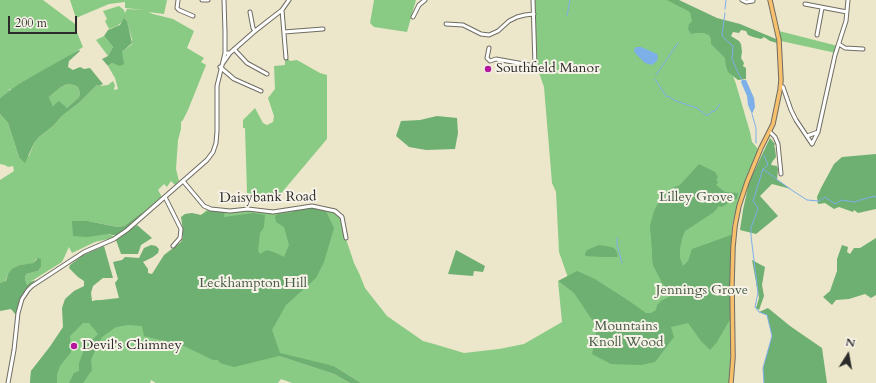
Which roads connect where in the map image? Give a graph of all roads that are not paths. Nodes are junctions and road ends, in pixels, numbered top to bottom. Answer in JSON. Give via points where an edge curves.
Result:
{"nodes":[{"id":1,"x":178,"y":0,"type":"edge"},
{"id":2,"x":202,"y":0,"type":"edge"},
{"id":3,"x":208,"y":0,"type":"edge"},
{"id":4,"x":224,"y":0,"type":"edge"},
{"id":5,"x":289,"y":0,"type":"edge"},
{"id":6,"x":425,"y":0,"type":"edge"},
{"id":7,"x":533,"y":0,"type":"edge"},
{"id":8,"x":742,"y":0,"type":"edge"},
{"id":9,"x":753,"y":0,"type":"edge"},
{"id":10,"x":770,"y":0,"type":"edge"},
{"id":11,"x":848,"y":0,"type":"edge"},
{"id":12,"x":805,"y":4,"type":"dead end"},
{"id":13,"x":822,"y":8,"type":"junction"},
{"id":14,"x":282,"y":10,"type":"junction"},
{"id":15,"x":250,"y":12,"type":"dead end"},
{"id":16,"x":847,"y":12,"type":"junction"},
{"id":17,"x":534,"y":14,"type":"junction"},
{"id":18,"x":193,"y":16,"type":"dead end"},
{"id":19,"x":413,"y":17,"type":"dead end"},
{"id":20,"x":446,"y":24,"type":"dead end"},
{"id":21,"x":324,"y":29,"type":"dead end"},
{"id":22,"x":255,"y":31,"type":"junction"},
{"id":23,"x":284,"y":32,"type":"junction"},
{"id":24,"x":817,"y":35,"type":"dead end"},
{"id":25,"x":838,"y":44,"type":"junction"},
{"id":26,"x":489,"y":48,"type":"dead end"},
{"id":27,"x":234,"y":49,"type":"junction"},
{"id":28,"x":863,"y":49,"type":"dead end"},
{"id":29,"x":225,"y":53,"type":"junction"},
{"id":30,"x":230,"y":53,"type":"junction"},
{"id":31,"x":286,"y":58,"type":"dead end"},
{"id":32,"x":221,"y":66,"type":"junction"},
{"id":33,"x":267,"y":74,"type":"dead end"},
{"id":34,"x":781,"y":86,"type":"junction"},
{"id":35,"x":261,"y":91,"type":"dead end"},
{"id":36,"x":770,"y":132,"type":"junction"},
{"id":37,"x":818,"y":132,"type":"junction"},
{"id":38,"x":807,"y":136,"type":"junction"},
{"id":39,"x":781,"y":174,"type":"dead end"},
{"id":40,"x":183,"y":180,"type":"junction"},
{"id":41,"x":165,"y":197,"type":"junction"},
{"id":42,"x":346,"y":238,"type":"dead end"},
{"id":43,"x":173,"y":246,"type":"dead end"},
{"id":44,"x":8,"y":383,"type":"edge"},
{"id":45,"x":731,"y":383,"type":"edge"}],
"edges":[{"from":1,"to":18,"type":"street","via":[[177,8]]},
{"from":2,"to":3,"type":"street"},
{"from":4,"to":29,"type":"street"},
{"from":5,"to":14,"type":"street"},
{"from":6,"to":19,"type":"street","via":[[419,5]]},
{"from":7,"to":17,"type":"street"},
{"from":8,"to":9,"type":"street"},
{"from":10,"to":34,"type":"main road","via":[[778,32]]},
{"from":11,"to":16,"type":"street"},
{"from":12,"to":13,"type":"street"},
{"from":13,"to":16,"type":"street"},
{"from":13,"to":24,"type":"street"},
{"from":14,"to":22,"type":"street"},
{"from":14,"to":23,"type":"street"},
{"from":15,"to":22,"type":"street"},
{"from":16,"to":25,"type":"street"},
{"from":17,"to":20,"type":"street","via":[[515,18],[498,32],[489,34]]},
{"from":17,"to":26,"type":"street","via":[[535,66],[496,59],[490,61],[487,58]]},
{"from":21,"to":23,"type":"street"},
{"from":22,"to":27,"type":"street"},
{"from":23,"to":31,"type":"street"},
{"from":25,"to":28,"type":"street","via":[[845,48]]},
{"from":25,"to":37,"type":"street"},
{"from":27,"to":30,"type":"street"},
{"from":27,"to":33,"type":"street","via":[[246,63]]},
{"from":29,"to":30,"type":"street"},
{"from":29,"to":32,"type":"street"},
{"from":30,"to":32,"type":"street"},
{"from":32,"to":35,"type":"street","via":[[234,79]]},
{"from":32,"to":40,"type":"street","via":[[216,94],[216,146],[208,158]]},
{"from":34,"to":36,"type":"main road"},
{"from":34,"to":38,"type":"street","via":[[796,120]]},
{"from":36,"to":39,"type":"street","via":[[778,144]]},
{"from":36,"to":45,"type":"main road","via":[[747,182],[734,230]]},
{"from":37,"to":38,"type":"street"},
{"from":37,"to":38,"type":"street","via":[[812,144]]},
{"from":40,"to":41,"type":"street"},
{"from":40,"to":42,"type":"street","name":"Daisybank Road","via":[[204,206],[211,209],[276,212],[312,206],[335,211],[342,217]]},
{"from":41,"to":43,"type":"street","via":[[181,229],[180,238]]},
{"from":41,"to":44,"type":"street","via":[[120,235],[84,252],[28,290],[18,313]]}]}
